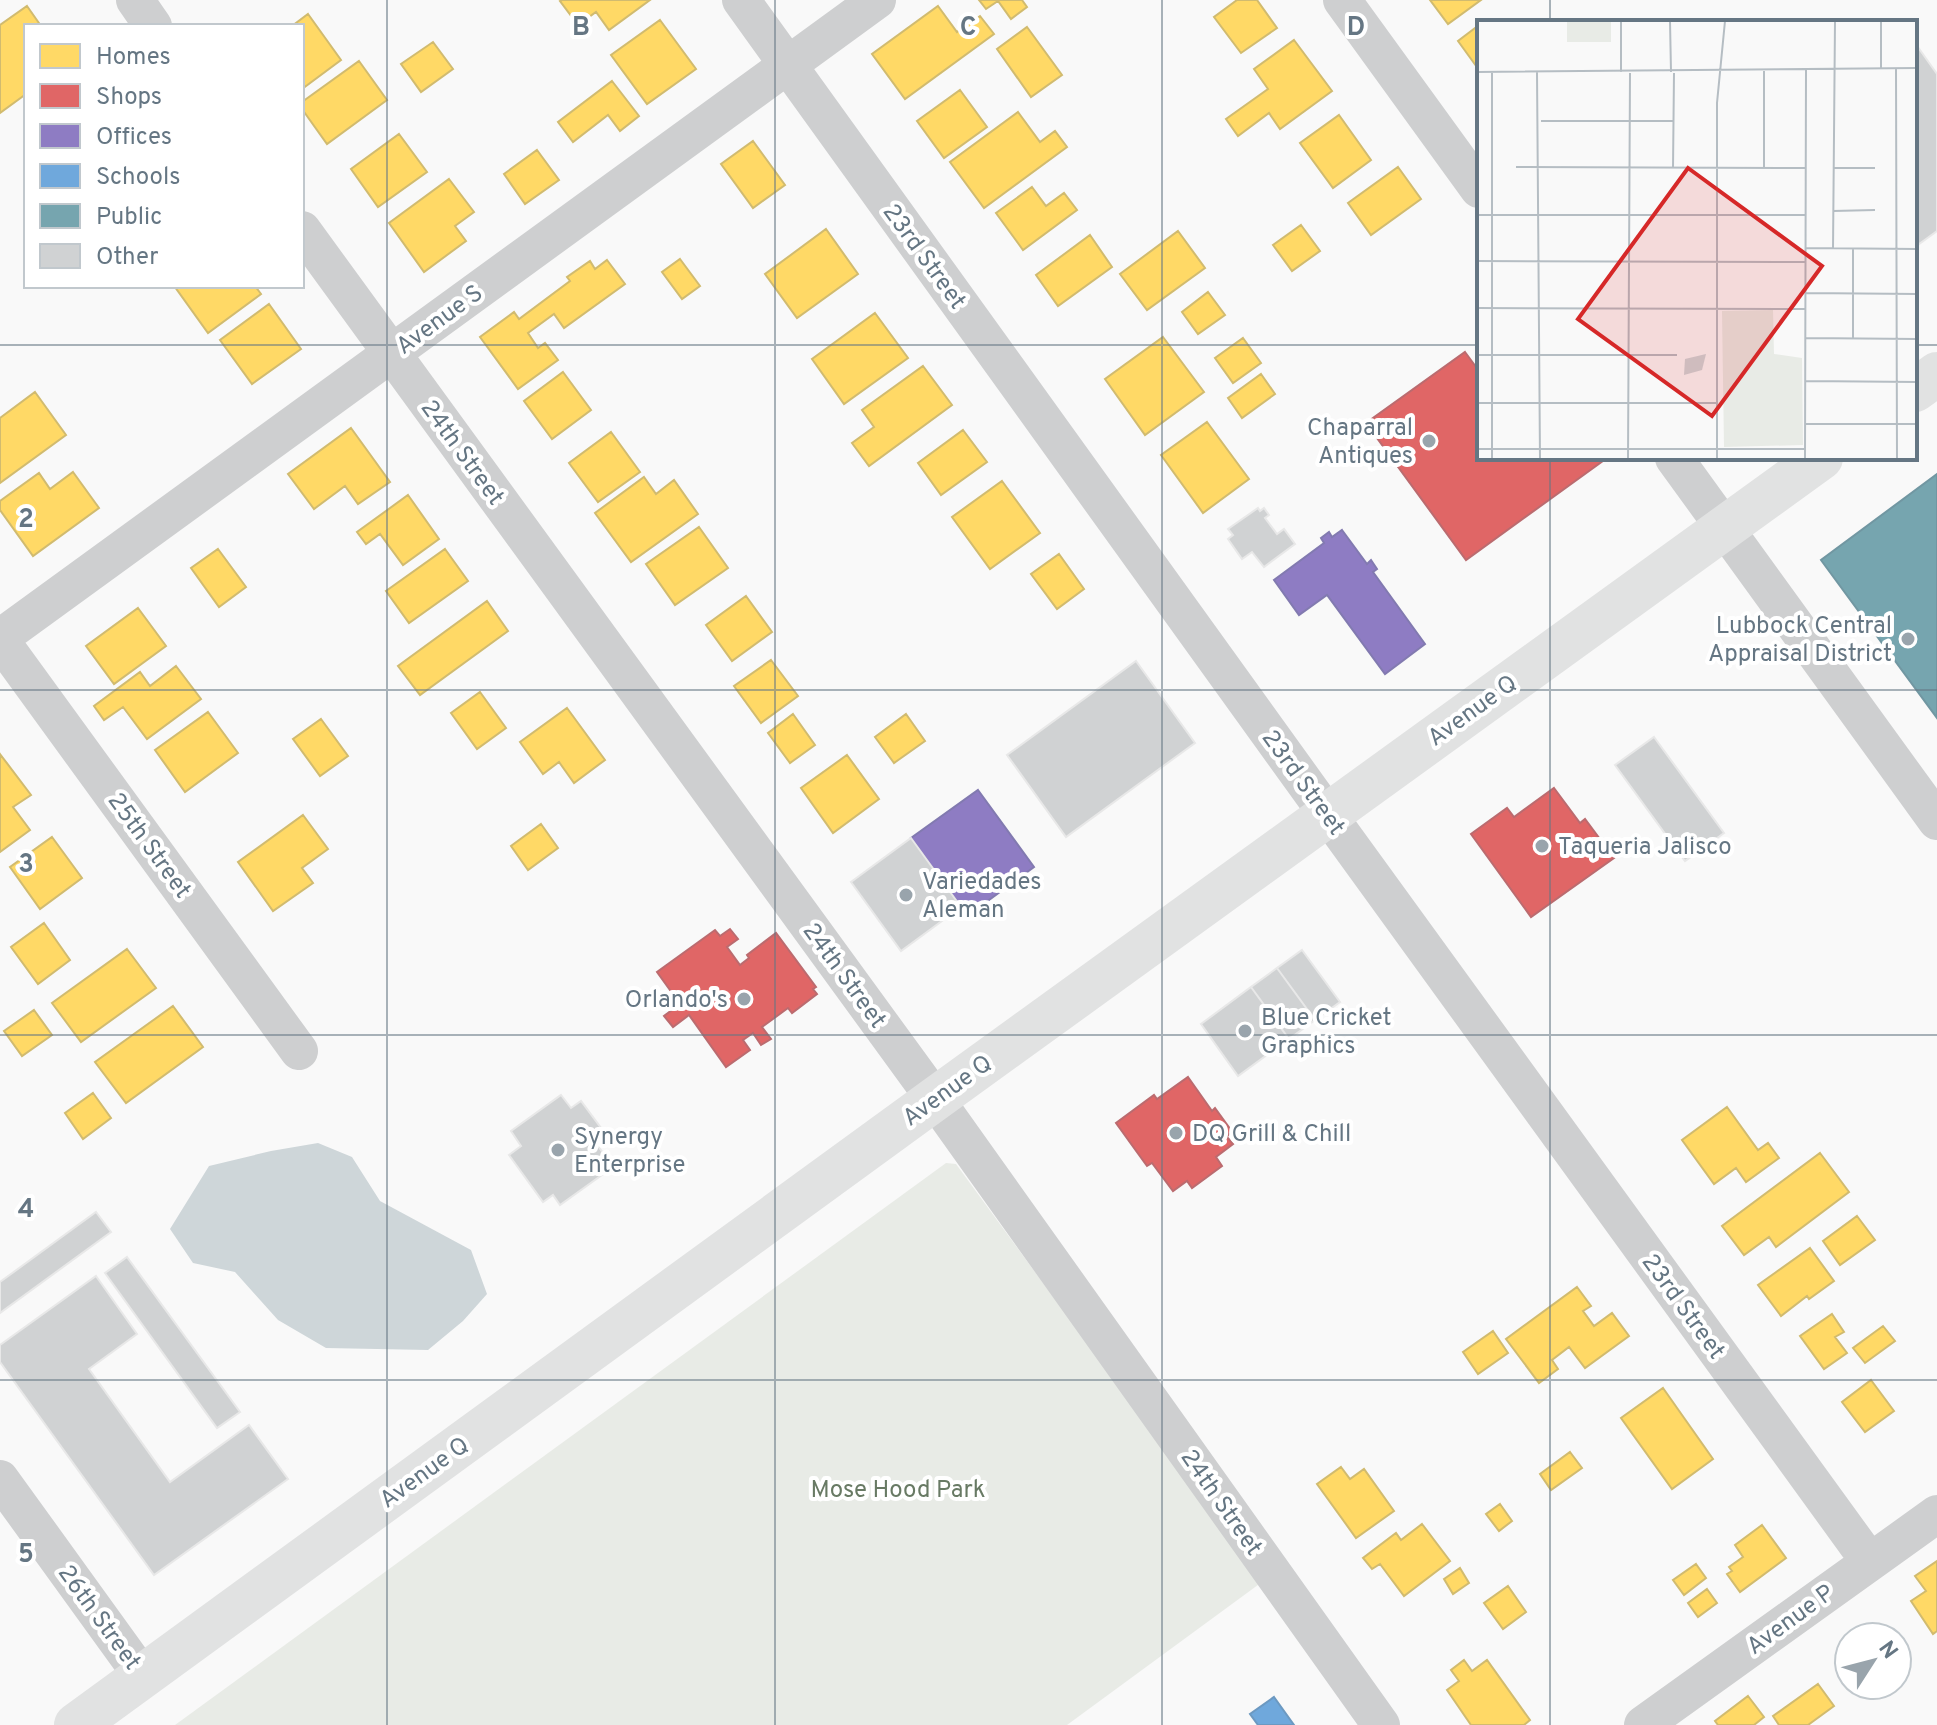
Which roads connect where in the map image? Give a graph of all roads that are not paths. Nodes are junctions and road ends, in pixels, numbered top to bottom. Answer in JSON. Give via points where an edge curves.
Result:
{"nodes":[{"id":1,"x":135,"y":0,"type":"edge"},
{"id":2,"x":741,"y":0,"type":"edge"},
{"id":3,"x":877,"y":0,"type":"edge"},
{"id":4,"x":1342,"y":0,"type":"edge"},
{"id":5,"x":152,"y":24,"type":"edge"},
{"id":6,"x":788,"y":65,"type":"junction"},
{"id":7,"x":1477,"y":186,"type":"edge"},
{"id":8,"x":304,"y":233,"type":"edge"},
{"id":9,"x":391,"y":353,"type":"junction"},
{"id":10,"x":1937,"y":374,"type":"edge"},
{"id":11,"x":1917,"y":389,"type":"edge"},
{"id":12,"x":1675,"y":460,"type":"edge"},
{"id":13,"x":1818,"y":460,"type":"edge"},
{"id":14,"x":1724,"y":528,"type":"junction"},
{"id":15,"x":0,"y":639,"type":"edge"},
{"id":16,"x":1328,"y":815,"type":"junction"},
{"id":17,"x":1937,"y":821,"type":"edge"},
{"id":18,"x":299,"y":1051,"type":"dead end"},
{"id":19,"x":935,"y":1099,"type":"junction"},
{"id":20,"x":0,"y":1479,"type":"edge"},
{"id":21,"x":1937,"y":1514,"type":"edge"},
{"id":22,"x":1870,"y":1562,"type":"junction"},
{"id":23,"x":143,"y":1677,"type":"junction"},
{"id":24,"x":76,"y":1725,"type":"edge"},
{"id":25,"x":1381,"y":1725,"type":"edge"},
{"id":26,"x":1643,"y":1725,"type":"edge"}],
"edges":[{"from":1,"to":5,"type":"street"},
{"from":2,"to":6,"type":"street","name":"23rd Street"},
{"from":3,"to":6,"type":"street","name":"Avenue S"},
{"from":4,"to":7,"type":"street"},
{"from":6,"to":9,"type":"street","name":"Avenue S"},
{"from":6,"to":16,"type":"street","name":"23rd Street"},
{"from":8,"to":9,"type":"street","name":"24th Street"},
{"from":9,"to":15,"type":"street","name":"Avenue S"},
{"from":9,"to":19,"type":"street","name":"24th Street"},
{"from":10,"to":11,"type":"highway"},
{"from":12,"to":14,"type":"street"},
{"from":13,"to":14,"type":"highway","name":"Avenue Q"},
{"from":14,"to":16,"type":"highway","name":"Avenue Q"},
{"from":14,"to":17,"type":"street"},
{"from":15,"to":18,"type":"street","name":"25th Street"},
{"from":16,"to":19,"type":"highway","name":"Avenue Q"},
{"from":16,"to":22,"type":"street","name":"23rd Street"},
{"from":19,"to":23,"type":"highway","name":"Avenue Q"},
{"from":19,"to":25,"type":"street","name":"24th Street"},
{"from":20,"to":23,"type":"street","name":"26th Street"},
{"from":21,"to":22,"type":"street","name":"Avenue P"},
{"from":22,"to":26,"type":"street","name":"Avenue P"},
{"from":23,"to":24,"type":"highway","name":"Avenue Q"}]}
